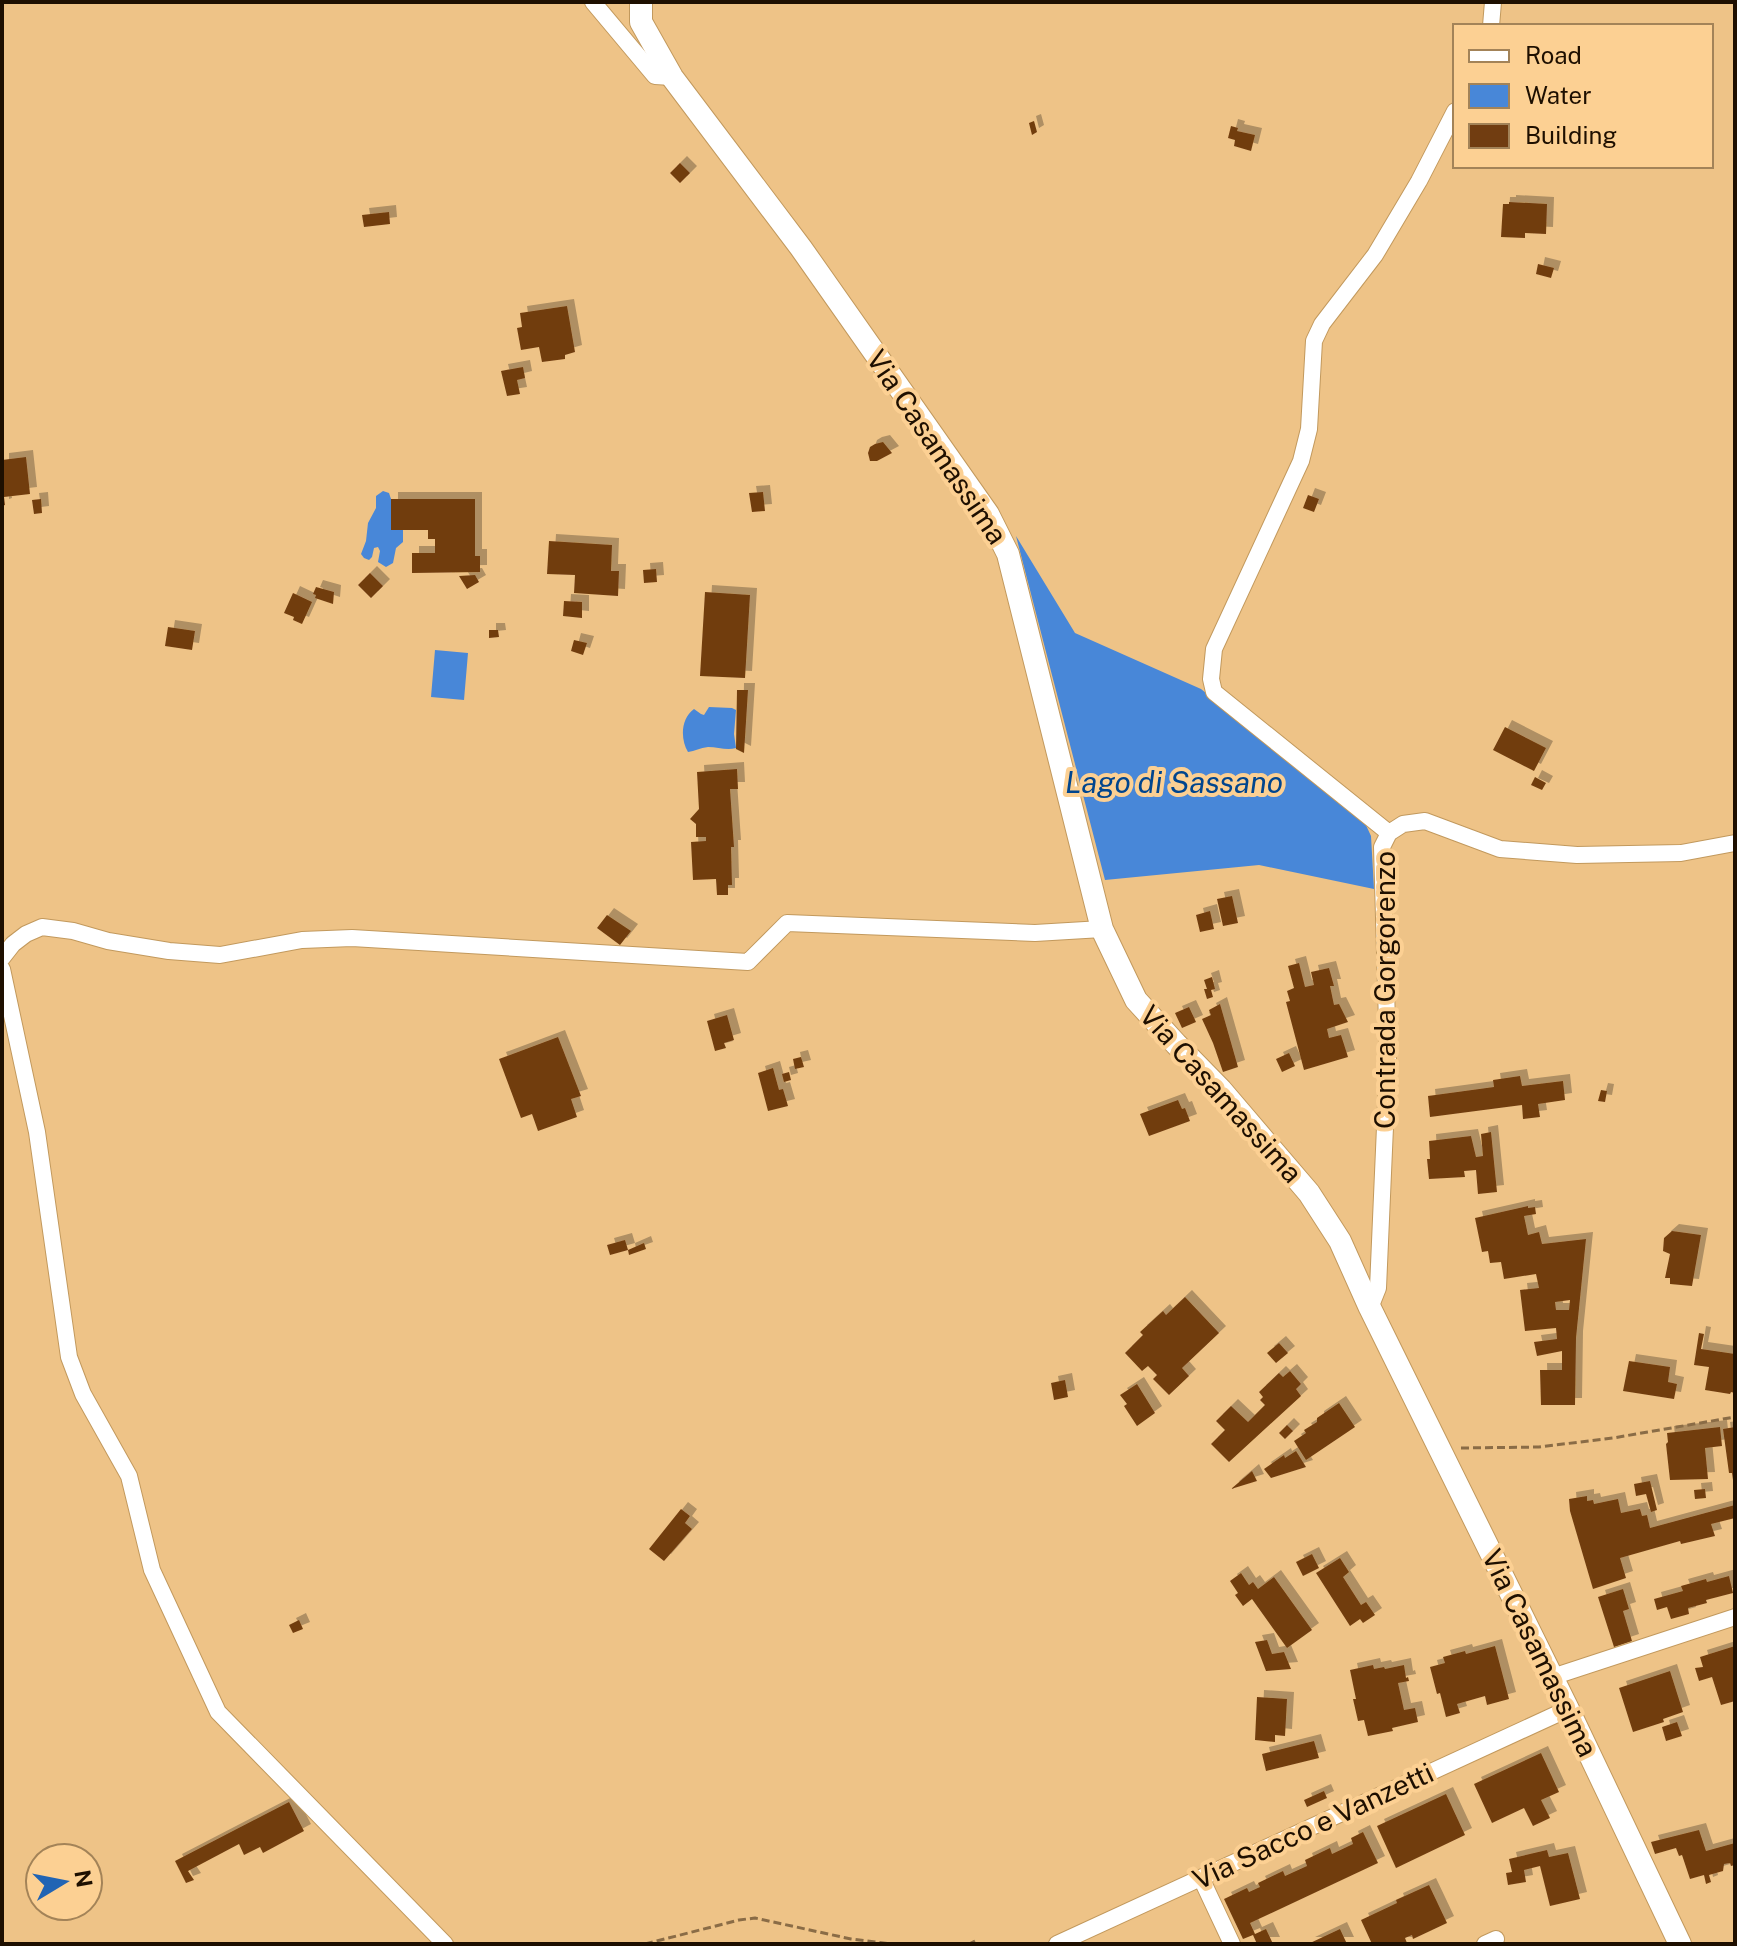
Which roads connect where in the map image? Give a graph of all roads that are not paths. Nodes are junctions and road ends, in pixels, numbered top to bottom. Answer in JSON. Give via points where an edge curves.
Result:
{"nodes":[{"id":1,"x":593,"y":2,"type":"edge"},
{"id":2,"x":641,"y":2,"type":"edge"},
{"id":3,"x":1493,"y":2,"type":"edge"},
{"id":4,"x":1491,"y":24,"type":"edge"},
{"id":5,"x":672,"y":77,"type":"junction"},
{"id":6,"x":1453,"y":115,"type":"edge"},
{"id":7,"x":1389,"y":833,"type":"junction"},
{"id":8,"x":1735,"y":843,"type":"edge"},
{"id":9,"x":1102,"y":929,"type":"junction"},
{"id":10,"x":2,"y":958,"type":"edge"},
{"id":11,"x":2,"y":971,"type":"edge"},
{"id":12,"x":1370,"y":1308,"type":"junction"},
{"id":13,"x":1735,"y":1617,"type":"edge"},
{"id":14,"x":1552,"y":1677,"type":"junction"},
{"id":15,"x":1568,"y":1709,"type":"junction"},
{"id":16,"x":1201,"y":1878,"type":"junction"},
{"id":17,"x":445,"y":1944,"type":"edge"},
{"id":18,"x":1057,"y":1944,"type":"edge"},
{"id":19,"x":1232,"y":1944,"type":"edge"},
{"id":20,"x":1680,"y":1944,"type":"edge"}],
"edges":[{"from":1,"to":5,"type":"street","via":[[655,76]]},
{"from":2,"to":5,"type":"main road","name":"Via Casamassima","via":[[641,22]]},
{"from":3,"to":4,"type":"street"},
{"from":5,"to":9,"type":"main road","name":"Via Casamassima","via":[[801,248],[988,514],[1008,554]]},
{"from":6,"to":7,"type":"street","via":[[1375,255],[1333,307],[1314,341],[1309,429],[1301,461],[1214,649],[1212,664],[1214,692]]},
{"from":7,"to":8,"type":"street","name":"Contrada Gorgorenzo","via":[[1403,824],[1425,821],[1500,849],[1577,855],[1681,853]]},
{"from":7,"to":12,"type":"street","name":"Contrada Gorgorenzo","via":[[1382,847],[1388,1058],[1378,1288]]},
{"from":9,"to":10,"type":"street","via":[[1035,933],[787,923],[748,962],[352,938],[302,940],[220,955],[42,927],[13,944]]},
{"from":9,"to":12,"type":"main road","name":"Via Casamassima","via":[[1136,1000],[1309,1193],[1340,1241]]},
{"from":11,"to":17,"type":"street","via":[[37,1132],[69,1357],[83,1394],[129,1476],[152,1570],[218,1712]]},
{"from":12,"to":14,"type":"main road","name":"Via Casamassima"},
{"from":13,"to":14,"type":"street"},
{"from":14,"to":15,"type":"main road","name":"Via Casamassima"},
{"from":15,"to":16,"type":"street","name":"Via Sacco e Vanzetti"},
{"from":15,"to":20,"type":"main road","name":"Via Casamassima"},
{"from":16,"to":18,"type":"street","name":"Via Sacco e Vanzetti"},
{"from":16,"to":19,"type":"street"}]}
